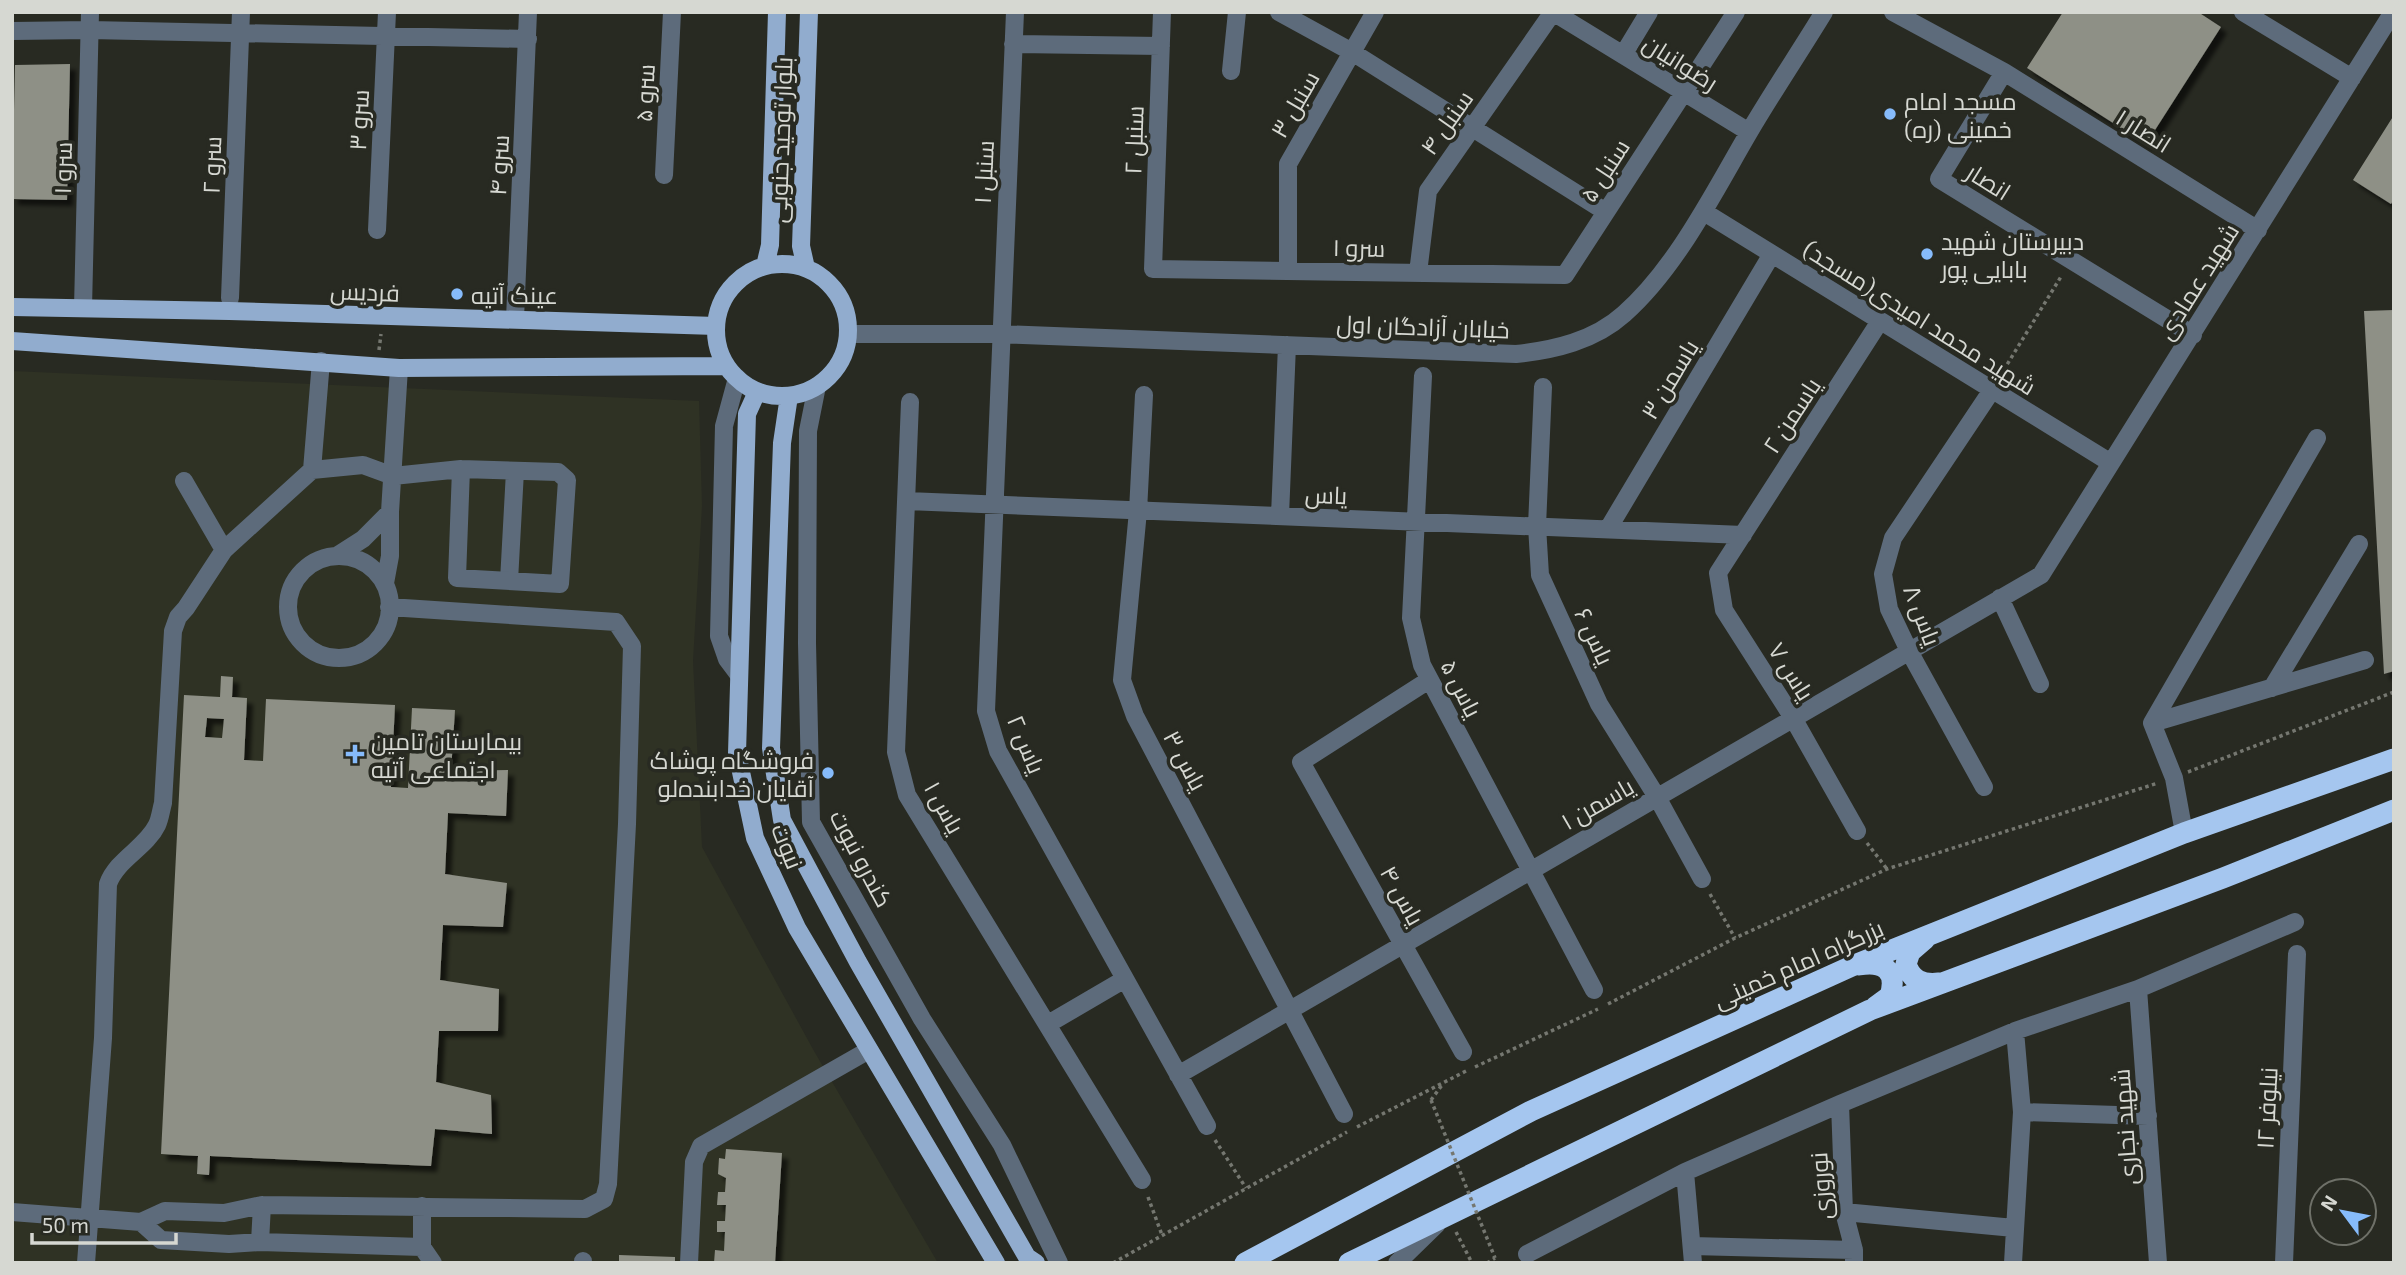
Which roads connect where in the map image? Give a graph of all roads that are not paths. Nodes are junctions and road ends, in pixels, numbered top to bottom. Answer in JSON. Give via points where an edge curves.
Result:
{"nodes":[{"id":1,"x":241,"y":12,"type":"edge"},
{"id":2,"x":387,"y":12,"type":"edge"},
{"id":3,"x":528,"y":12,"type":"edge"},
{"id":4,"x":672,"y":12,"type":"edge"},
{"id":5,"x":777,"y":12,"type":"edge"},
{"id":6,"x":809,"y":12,"type":"edge"},
{"id":7,"x":1015,"y":12,"type":"edge"},
{"id":8,"x":1162,"y":12,"type":"edge"},
{"id":9,"x":1237,"y":12,"type":"edge"},
{"id":10,"x":1279,"y":12,"type":"edge"},
{"id":11,"x":1375,"y":12,"type":"edge"},
{"id":12,"x":1553,"y":12,"type":"edge"},
{"id":13,"x":1649,"y":12,"type":"edge"},
{"id":14,"x":1736,"y":12,"type":"edge"},
{"id":15,"x":1824,"y":12,"type":"edge"},
{"id":16,"x":1893,"y":12,"type":"edge"},
{"id":17,"x":2243,"y":12,"type":"edge"},
{"id":18,"x":2393,"y":12,"type":"edge"},
{"id":19,"x":90,"y":21,"type":"edge"},
{"id":20,"x":12,"y":31,"type":"edge"},
{"id":21,"x":240,"y":33,"type":"junction"},
{"id":22,"x":387,"y":36,"type":"junction"},
{"id":23,"x":528,"y":39,"type":"junction"},
{"id":24,"x":1013,"y":44,"type":"junction"},
{"id":25,"x":1161,"y":46,"type":"junction"},
{"id":26,"x":1352,"y":52,"type":"junction"},
{"id":27,"x":1623,"y":55,"type":"junction"},
{"id":28,"x":1231,"y":71,"type":"dead end"},
{"id":29,"x":2004,"y":72,"type":"junction"},
{"id":30,"x":2352,"y":78,"type":"junction"},
{"id":31,"x":1683,"y":92,"type":"junction"},
{"id":32,"x":1471,"y":129,"type":"junction"},
{"id":33,"x":1749,"y":132,"type":"junction"},
{"id":34,"x":664,"y":176,"type":"dead end"},
{"id":35,"x":1606,"y":212,"type":"junction"},
{"id":36,"x":1704,"y":212,"type":"junction"},
{"id":37,"x":377,"y":230,"type":"dead end"},
{"id":38,"x":2258,"y":230,"type":"junction"},
{"id":39,"x":1772,"y":254,"type":"junction"},
{"id":40,"x":765,"y":266,"type":"junction"},
{"id":41,"x":806,"y":268,"type":"junction"},
{"id":42,"x":1153,"y":269,"type":"joint"},
{"id":43,"x":1288,"y":271,"type":"junction"},
{"id":44,"x":1418,"y":273,"type":"junction"},
{"id":45,"x":1565,"y":275,"type":"joint"},
{"id":46,"x":230,"y":298,"type":"dead end"},
{"id":47,"x":12,"y":307,"type":"edge"},
{"id":48,"x":83,"y":308,"type":"junction"},
{"id":49,"x":515,"y":319,"type":"junction"},
{"id":50,"x":1880,"y":321,"type":"junction"},
{"id":51,"x":716,"y":326,"type":"junction"},
{"id":52,"x":848,"y":334,"type":"junction"},
{"id":53,"x":1000,"y":334,"type":"junction"},
{"id":54,"x":2193,"y":335,"type":"junction"},
{"id":55,"x":12,"y":341,"type":"edge"},
{"id":56,"x":1287,"y":345,"type":"junction"},
{"id":57,"x":321,"y":361,"type":"junction"},
{"id":58,"x":399,"y":368,"type":"junction"},
{"id":59,"x":731,"y":372,"type":"junction"},
{"id":60,"x":1423,"y":376,"type":"dead end"},
{"id":61,"x":817,"y":386,"type":"junction"},
{"id":62,"x":1543,"y":387,"type":"dead end"},
{"id":63,"x":1992,"y":390,"type":"junction"},
{"id":64,"x":757,"y":392,"type":"junction"},
{"id":65,"x":1144,"y":395,"type":"dead end"},
{"id":66,"x":789,"y":396,"type":"junction"},
{"id":67,"x":910,"y":402,"type":"dead end"},
{"id":68,"x":2317,"y":438,"type":"dead end"},
{"id":69,"x":2111,"y":463,"type":"junction"},
{"id":70,"x":461,"y":469,"type":"junction"},
{"id":71,"x":312,"y":470,"type":"junction"},
{"id":72,"x":514,"y":471,"type":"junction"},
{"id":73,"x":393,"y":476,"type":"junction"},
{"id":74,"x":184,"y":481,"type":"dead end"},
{"id":75,"x":907,"y":501,"type":"junction"},
{"id":76,"x":993,"y":505,"type":"junction"},
{"id":77,"x":1138,"y":511,"type":"junction"},
{"id":78,"x":390,"y":512,"type":"junction"},
{"id":79,"x":1280,"y":516,"type":"junction"},
{"id":80,"x":1415,"y":522,"type":"junction"},
{"id":81,"x":1537,"y":526,"type":"junction"},
{"id":82,"x":1608,"y":529,"type":"junction"},
{"id":83,"x":1743,"y":535,"type":"junction"},
{"id":84,"x":2359,"y":544,"type":"dead end"},
{"id":85,"x":224,"y":550,"type":"junction"},
{"id":86,"x":338,"y":555,"type":"junction"},
{"id":87,"x":2040,"y":575,"type":"joint"},
{"id":88,"x":509,"y":581,"type":"junction"},
{"id":89,"x":384,"y":583,"type":"junction"},
{"id":90,"x":2000,"y":598,"type":"junction"},
{"id":91,"x":389,"y":607,"type":"junction"},
{"id":92,"x":1909,"y":651,"type":"junction"},
{"id":93,"x":2365,"y":660,"type":"dead end"},
{"id":94,"x":740,"y":675,"type":"junction"},
{"id":95,"x":1429,"y":680,"type":"junction"},
{"id":96,"x":2040,"y":684,"type":"dead end"},
{"id":97,"x":2272,"y":688,"type":"junction"},
{"id":98,"x":1793,"y":718,"type":"junction"},
{"id":99,"x":2152,"y":723,"type":"junction"},
{"id":100,"x":2394,"y":759,"type":"edge"},
{"id":101,"x":1984,"y":787,"type":"dead end"},
{"id":102,"x":1657,"y":797,"type":"junction"},
{"id":103,"x":2394,"y":810,"type":"edge"},
{"id":104,"x":1857,"y":831,"type":"road end"},
{"id":105,"x":2184,"y":833,"type":"junction"},
{"id":106,"x":1530,"y":871,"type":"junction"},
{"id":107,"x":1702,"y":879,"type":"road end"},
{"id":108,"x":2295,"y":922,"type":"dead end"},
{"id":109,"x":1936,"y":933,"type":"junction"},
{"id":110,"x":1403,"y":944,"type":"junction"},
{"id":111,"x":2298,"y":954,"type":"dead end"},
{"id":112,"x":1852,"y":966,"type":"junction"},
{"id":113,"x":1125,"y":979,"type":"junction"},
{"id":114,"x":1946,"y":983,"type":"junction"},
{"id":115,"x":2138,"y":989,"type":"junction"},
{"id":116,"x":1594,"y":990,"type":"dead end"},
{"id":117,"x":1289,"y":1010,"type":"junction"},
{"id":118,"x":1870,"y":1010,"type":"junction"},
{"id":119,"x":1048,"y":1024,"type":"junction"},
{"id":120,"x":2015,"y":1031,"type":"junction"},
{"id":121,"x":869,"y":1049,"type":"junction"},
{"id":122,"x":1463,"y":1052,"type":"dead end"},
{"id":123,"x":1178,"y":1075,"type":"junction"},
{"id":124,"x":1840,"y":1104,"type":"junction"},
{"id":125,"x":2022,"y":1112,"type":"junction"},
{"id":126,"x":1344,"y":1114,"type":"dead end"},
{"id":127,"x":2148,"y":1116,"type":"junction"},
{"id":128,"x":1207,"y":1126,"type":"road end"},
{"id":129,"x":1685,"y":1172,"type":"junction"},
{"id":130,"x":1142,"y":1180,"type":"road end"},
{"id":131,"x":262,"y":1205,"type":"junction"},
{"id":132,"x":422,"y":1206,"type":"junction"},
{"id":133,"x":12,"y":1212,"type":"edge"},
{"id":134,"x":1844,"y":1212,"type":"junction"},
{"id":135,"x":1447,"y":1215,"type":"junction"},
{"id":136,"x":89,"y":1218,"type":"junction"},
{"id":137,"x":141,"y":1222,"type":"junction"},
{"id":138,"x":2014,"y":1228,"type":"junction"},
{"id":139,"x":260,"y":1242,"type":"junction"},
{"id":140,"x":422,"y":1247,"type":"junction"},
{"id":141,"x":1527,"y":1254,"type":"dead end"},
{"id":142,"x":1693,"y":1254,"type":"edge"},
{"id":143,"x":1854,"y":1256,"type":"edge"},
{"id":144,"x":86,"y":1263,"type":"edge"},
{"id":145,"x":433,"y":1263,"type":"edge"},
{"id":146,"x":689,"y":1263,"type":"edge"},
{"id":147,"x":996,"y":1263,"type":"edge"},
{"id":148,"x":1036,"y":1263,"type":"edge"},
{"id":149,"x":1059,"y":1263,"type":"edge"},
{"id":150,"x":1245,"y":1263,"type":"edge"},
{"id":151,"x":1349,"y":1263,"type":"edge"},
{"id":152,"x":1397,"y":1263,"type":"edge"},
{"id":153,"x":2013,"y":1263,"type":"edge"},
{"id":154,"x":2158,"y":1263,"type":"edge"},
{"id":155,"x":2284,"y":1263,"type":"edge"}],
"edges":[{"from":1,"to":21,"type":"street","name":"سرو ۲"},
{"from":2,"to":22,"type":"street","name":"سرو ۳"},
{"from":3,"to":23,"type":"street","name":"سرو ۴"},
{"from":4,"to":34,"type":"street","name":"سرو ۵"},
{"from":5,"to":40,"type":"main road","name":"بلوار توحید جنوبی","via":[[770,245]]},
{"from":6,"to":41,"type":"main road","name":"بلوار توحید جنوبی","via":[[802,246]]},
{"from":7,"to":24,"type":"street","name":"سنبل ۱"},
{"from":8,"to":25,"type":"street","name":"سنبل ۲"},
{"from":9,"to":28,"type":"street"},
{"from":10,"to":26,"type":"street"},
{"from":11,"to":26,"type":"street","name":"سنبل ۳"},
{"from":12,"to":27,"type":"street","name":"رضوانیان"},
{"from":12,"to":32,"type":"street","name":"سنبل ۴"},
{"from":13,"to":27,"type":"street"},
{"from":14,"to":31,"type":"street","name":"سنبل ۵"},
{"from":15,"to":33,"type":"street","name":"خیابان آزادگان اول"},
{"from":16,"to":29,"type":"street"},
{"from":17,"to":30,"type":"street"},
{"from":18,"to":30,"type":"street","name":"شهید عمادی"},
{"from":19,"to":20,"type":"street"},
{"from":19,"to":21,"type":"street"},
{"from":19,"to":48,"type":"street","name":"سرو ۱"},
{"from":21,"to":22,"type":"street"},
{"from":21,"to":46,"type":"street","name":"سرو ۲"},
{"from":22,"to":23,"type":"street"},
{"from":22,"to":37,"type":"street","name":"سرو ۳"},
{"from":23,"to":49,"type":"street","name":"سرو ۴"},
{"from":24,"to":25,"type":"street"},
{"from":24,"to":53,"type":"street","name":"سنبل ۱"},
{"from":25,"to":42,"type":"street","name":"سنبل ۲"},
{"from":26,"to":32,"type":"street"},
{"from":26,"to":43,"type":"street","name":"سنبل ۳","via":[[1288,163]]},
{"from":27,"to":31,"type":"street","name":"رضوانیان"},
{"from":29,"to":38,"type":"street","name":"انصار ۱"},
{"from":29,"to":54,"type":"street","name":"انصار","via":[[1939,178]]},
{"from":30,"to":38,"type":"street","name":"شهید عمادی"},
{"from":31,"to":33,"type":"street","name":"رضوانیان"},
{"from":31,"to":35,"type":"street","name":"سنبل ۵"},
{"from":32,"to":35,"type":"street"},
{"from":32,"to":44,"type":"street","name":"سنبل ۴","via":[[1428,191]]},
{"from":33,"to":36,"type":"street","name":"خیابان آزادگان اول"},
{"from":35,"to":45,"type":"street","name":"سنبل ۵"},
{"from":36,"to":39,"type":"street","name":"(مسجد)شهید محمد امیدی"},
{"from":36,"to":56,"type":"street","name":"خیابان آزادگان اول","via":[[1652,286],[1623,316],[1552,350],[1516,354]]},
{"from":38,"to":54,"type":"street","name":"شهید عمادی"},
{"from":39,"to":50,"type":"street","name":"(مسجد)شهید محمد امیدی"},
{"from":39,"to":82,"type":"street","name":"یاسمن ۳"},
{"from":40,"to":41,"type":"main road"},
{"from":40,"to":51,"type":"main road","via":[[731,288],[720,306]]},
{"from":41,"to":52,"type":"main road","via":[[838,295]]},
{"from":42,"to":43,"type":"street","name":"سرو ۱"},
{"from":43,"to":44,"type":"street","name":"سرو ۱"},
{"from":44,"to":45,"type":"street","name":"سرو ۱"},
{"from":47,"to":48,"type":"main road","name":"فردیس"},
{"from":48,"to":49,"type":"main road","name":"فردیس"},
{"from":49,"to":51,"type":"main road","name":"فردیس"},
{"from":50,"to":63,"type":"street","name":"(مسجد)شهید محمد امیدی"},
{"from":50,"to":83,"type":"street","name":"یاسمن ۲"},
{"from":51,"to":59,"type":"main road","via":[[718,347]]},
{"from":52,"to":53,"type":"street","name":"خیابان آزادگان اول"},
{"from":52,"to":61,"type":"main road","via":[[833,372]]},
{"from":53,"to":56,"type":"street","name":"خیابان آزادگان اول"},
{"from":53,"to":76,"type":"street","name":"یاس ۲"},
{"from":54,"to":69,"type":"street","name":"شهید عمادی"},
{"from":55,"to":57,"type":"main road"},
{"from":56,"to":79,"type":"street"},
{"from":57,"to":58,"type":"main road"},
{"from":57,"to":71,"type":"street"},
{"from":58,"to":59,"type":"main road"},
{"from":58,"to":73,"type":"street"},
{"from":59,"to":64,"type":"main road"},
{"from":59,"to":94,"type":"street","via":[[724,426],[719,636],[727,659]]},
{"from":60,"to":80,"type":"street","name":"یاس ۵"},
{"from":61,"to":66,"type":"main road"},
{"from":61,"to":149,"type":"street","name":"کندرو نبوت","via":[[808,431],[811,822],[922,1019],[1002,1145]]},
{"from":62,"to":81,"type":"street","name":"یاس ۶"},
{"from":63,"to":69,"type":"street","name":"(مسجد)شهید محمد امیدی"},
{"from":63,"to":92,"type":"street","name":"یاس ۸","via":[[1893,538],[1883,574],[1889,609]]},
{"from":64,"to":66,"type":"main road"},
{"from":64,"to":94,"type":"main road","name":"نبوت","via":[[747,414]]},
{"from":65,"to":77,"type":"street","name":"یاس ۳"},
{"from":66,"to":148,"type":"main road","name":"نبوت","via":[[782,443],[771,748],[782,820],[871,985],[1027,1257]]},
{"from":67,"to":75,"type":"street","name":"یاس ۱"},
{"from":68,"to":99,"type":"street"},
{"from":69,"to":87,"type":"street","name":"شهید عمادی"},
{"from":70,"to":72,"type":"street"},
{"from":70,"to":73,"type":"street"},
{"from":70,"to":88,"type":"street","via":[[457,578]]},
{"from":71,"to":73,"type":"street","via":[[363,464]]},
{"from":71,"to":85,"type":"street"},
{"from":72,"to":88,"type":"street"},
{"from":72,"to":88,"type":"street","via":[[558,472],[567,480],[559,584]]},
{"from":73,"to":78,"type":"street"},
{"from":74,"to":85,"type":"street"},
{"from":75,"to":76,"type":"street","name":"یاس"},
{"from":75,"to":119,"type":"street","name":"یاس ۱","via":[[896,752],[907,795]]},
{"from":76,"to":77,"type":"street","name":"یاس"},
{"from":76,"to":113,"type":"street","name":"یاس ۲","via":[[986,711],[998,751]]},
{"from":77,"to":79,"type":"street","name":"یاس"},
{"from":77,"to":117,"type":"street","name":"یاس ۳","via":[[1122,680],[1135,716]]},
{"from":78,"to":86,"type":"street","via":[[363,539]]},
{"from":78,"to":89,"type":"street","via":[[390,556]]},
{"from":79,"to":80,"type":"street","name":"یاس"},
{"from":80,"to":81,"type":"street","name":"یاس"},
{"from":80,"to":95,"type":"street","name":"یاس ۵","via":[[1411,618]]},
{"from":81,"to":82,"type":"street","name":"یاس"},
{"from":81,"to":102,"type":"street","name":"یاس ۶","via":[[1540,575],[1599,704]]},
{"from":82,"to":83,"type":"street","name":"یاس"},
{"from":83,"to":98,"type":"street","name":"یاس ۷","via":[[1718,573],[1724,610]]},
{"from":84,"to":97,"type":"street"},
{"from":85,"to":136,"type":"street","via":[[173,631],[163,803],[157,825],[112,873],[108,884],[103,1038]]},
{"from":86,"to":89,"type":"street","via":[[357,558],[373,568]]},
{"from":86,"to":91,"type":"street","via":[[304,569],[293,585],[288,603],[290,622],[299,638],[313,651],[349,657],[367,650],[380,636],[389,620]]},
{"from":87,"to":90,"type":"street","name":"یاسمن ۱"},
{"from":89,"to":91,"type":"street"},
{"from":90,"to":92,"type":"street","name":"یاسمن ۱"},
{"from":90,"to":96,"type":"street"},
{"from":91,"to":132,"type":"street","via":[[616,622],[632,646],[627,824],[604,1199],[585,1209]]},
{"from":92,"to":98,"type":"street","name":"یاسمن ۱"},
{"from":92,"to":101,"type":"street","name":"یاس ۸"},
{"from":93,"to":97,"type":"street"},
{"from":94,"to":121,"type":"main road","name":"نبوت","via":[[737,753],[755,838],[797,928]]},
{"from":95,"to":106,"type":"street","name":"یاس ۵"},
{"from":95,"to":110,"type":"street","name":"یاس ۴","via":[[1301,762]]},
{"from":97,"to":99,"type":"street"},
{"from":98,"to":102,"type":"street","name":"یاسمن ۱"},
{"from":98,"to":104,"type":"street","name":"یاس ۷"},
{"from":99,"to":105,"type":"street","via":[[2174,778]]},
{"from":100,"to":105,"type":"highway","name":"بزرگراه امام خمینی"},
{"from":102,"to":106,"type":"street","name":"یاسمن ۱"},
{"from":102,"to":107,"type":"street","name":"یاس ۶"},
{"from":103,"to":114,"type":"highway"},
{"from":105,"to":109,"type":"highway","name":"بزرگراه امام خمینی"},
{"from":106,"to":110,"type":"street","name":"یاسمن ۱"},
{"from":106,"to":116,"type":"street","name":"یاس ۵"},
{"from":108,"to":115,"type":"street"},
{"from":109,"to":112,"type":"highway","name":"بزرگراه امام خمینی"},
{"from":109,"to":114,"type":"highway","via":[[1915,946],[1906,964],[1919,982]]},
{"from":110,"to":117,"type":"street","name":"یاسمن ۱"},
{"from":110,"to":122,"type":"street","name":"یاس ۴"},
{"from":111,"to":155,"type":"street","name":"نیلوفر ۱۲"},
{"from":112,"to":118,"type":"highway","via":[[1877,963],[1892,979],[1890,996]]},
{"from":112,"to":150,"type":"highway","name":"بزرگراه امام خمینی","via":[[1531,1111]]},
{"from":113,"to":119,"type":"street"},
{"from":113,"to":123,"type":"street","name":"یاس ۲"},
{"from":114,"to":118,"type":"highway"},
{"from":115,"to":120,"type":"street"},
{"from":115,"to":127,"type":"street","name":"شهید نجاری"},
{"from":117,"to":123,"type":"street","name":"یاسمن ۱"},
{"from":117,"to":126,"type":"street","name":"یاس ۳"},
{"from":118,"to":135,"type":"highway"},
{"from":119,"to":130,"type":"street","name":"یاس ۱"},
{"from":120,"to":124,"type":"street"},
{"from":120,"to":125,"type":"street"},
{"from":121,"to":146,"type":"street","via":[[701,1146],[694,1162]]},
{"from":121,"to":147,"type":"main road","name":"نبوت"},
{"from":123,"to":128,"type":"street","name":"یاس ۲"},
{"from":124,"to":129,"type":"street"},
{"from":124,"to":134,"type":"street","name":"نوروزی"},
{"from":125,"to":127,"type":"street"},
{"from":125,"to":138,"type":"street"},
{"from":127,"to":154,"type":"street","name":"شهید نجاری"},
{"from":129,"to":141,"type":"street"},
{"from":129,"to":142,"type":"street"},
{"from":131,"to":132,"type":"street"},
{"from":131,"to":137,"type":"street","via":[[224,1213],[165,1211]]},
{"from":131,"to":139,"type":"street"},
{"from":132,"to":140,"type":"street"},
{"from":133,"to":136,"type":"street"},
{"from":134,"to":138,"type":"street"},
{"from":134,"to":143,"type":"street","name":"نوروزی"},
{"from":135,"to":151,"type":"highway"},
{"from":135,"to":152,"type":"street"},
{"from":136,"to":137,"type":"street"},
{"from":136,"to":144,"type":"street"},
{"from":137,"to":139,"type":"street","via":[[161,1240]]},
{"from":138,"to":153,"type":"street"},
{"from":139,"to":140,"type":"street"},
{"from":140,"to":145,"type":"street"},
{"from":142,"to":143,"type":"street"}]}
